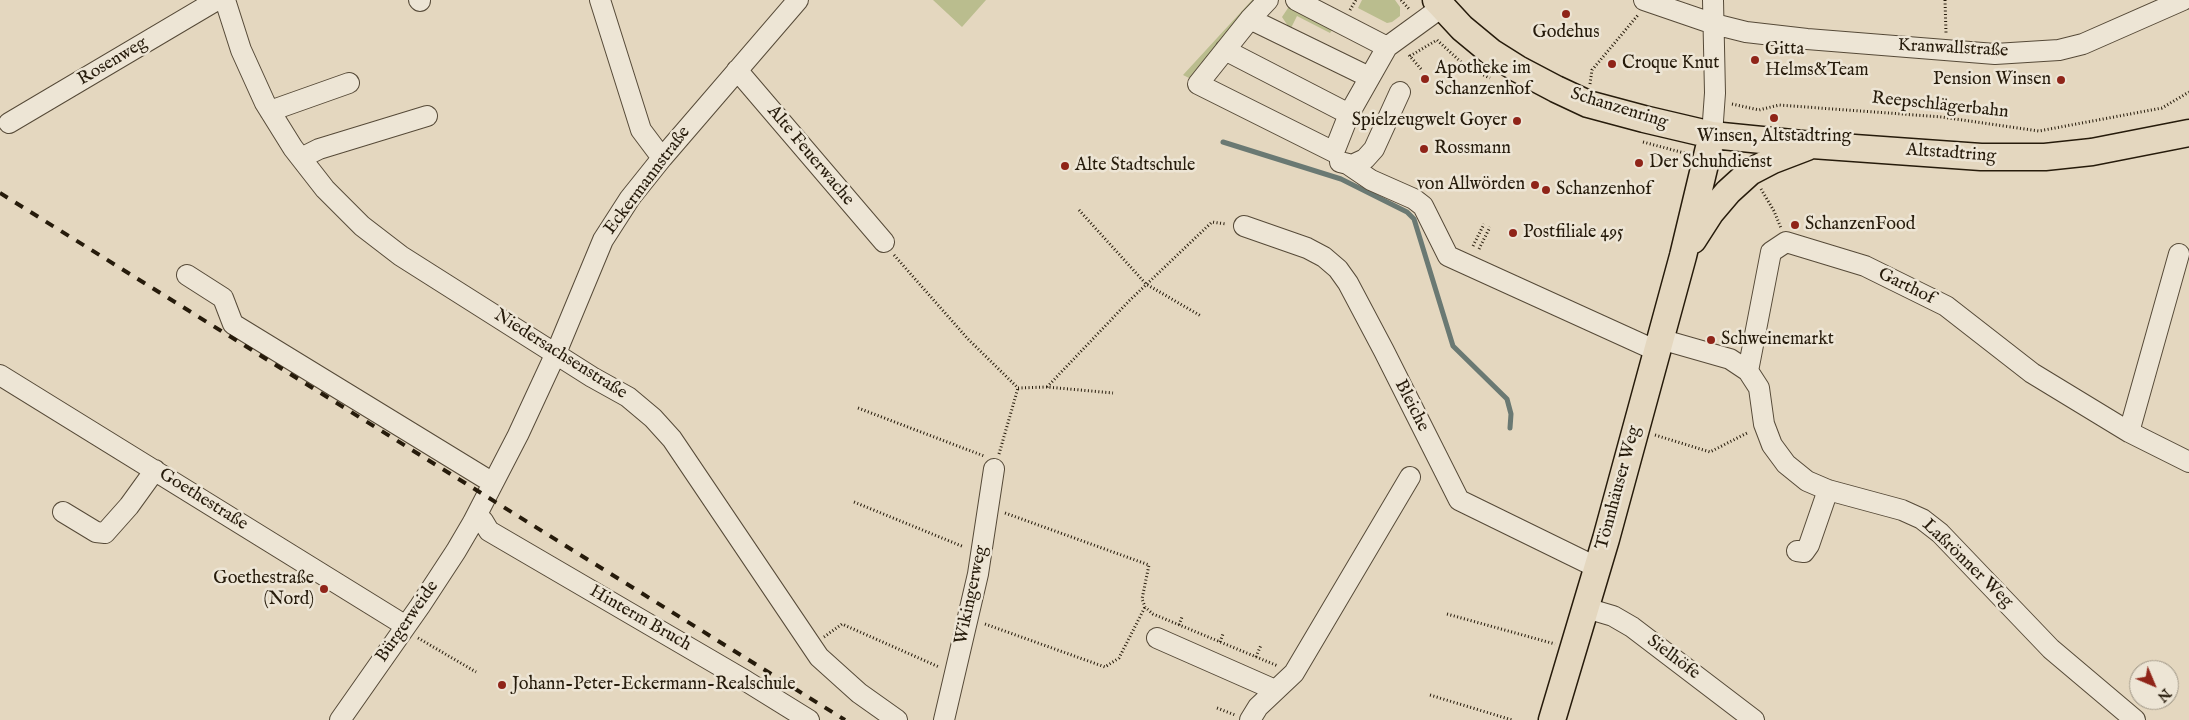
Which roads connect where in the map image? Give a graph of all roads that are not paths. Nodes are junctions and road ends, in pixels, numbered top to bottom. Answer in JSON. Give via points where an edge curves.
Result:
{"nodes":[{"id":1,"x":217,"y":0,"type":"edge"},
{"id":2,"x":225,"y":0,"type":"edge"},
{"id":3,"x":600,"y":0,"type":"edge"},
{"id":4,"x":798,"y":0,"type":"edge"},
{"id":5,"x":1268,"y":0,"type":"edge"},
{"id":6,"x":1296,"y":0,"type":"edge"},
{"id":7,"x":1713,"y":0,"type":"edge"},
{"id":8,"x":2183,"y":0,"type":"edge"},
{"id":9,"x":1646,"y":1,"type":"edge"},
{"id":10,"x":1439,"y":4,"type":"edge"},
{"id":11,"x":1250,"y":19,"type":"junction"},
{"id":12,"x":1714,"y":24,"type":"junction"},
{"id":13,"x":1387,"y":47,"type":"junction"},
{"id":14,"x":1226,"y":50,"type":"junction"},
{"id":15,"x":737,"y":70,"type":"junction"},
{"id":16,"x":1369,"y":77,"type":"junction"},
{"id":17,"x":349,"y":83,"type":"dead end"},
{"id":18,"x":1400,"y":92,"type":"dead end"},
{"id":19,"x":270,"y":111,"type":"junction"},
{"id":20,"x":1349,"y":114,"type":"junction"},
{"id":21,"x":427,"y":116,"type":"dead end"},
{"id":22,"x":9,"y":123,"type":"dead end"},
{"id":23,"x":2189,"y":133,"type":"edge"},
{"id":24,"x":1712,"y":135,"type":"junction"},
{"id":25,"x":1812,"y":145,"type":"junction"},
{"id":26,"x":1334,"y":152,"type":"junction"},
{"id":27,"x":301,"y":158,"type":"junction"},
{"id":28,"x":662,"y":158,"type":"junction"},
{"id":29,"x":1349,"y":165,"type":"junction"},
{"id":30,"x":1244,"y":226,"type":"road end"},
{"id":31,"x":884,"y":242,"type":"road end"},
{"id":32,"x":2179,"y":254,"type":"dead end"},
{"id":33,"x":1683,"y":256,"type":"junction"},
{"id":34,"x":187,"y":275,"type":"dead end"},
{"id":35,"x":1658,"y":345,"type":"junction"},
{"id":36,"x":556,"y":353,"type":"junction"},
{"id":37,"x":1748,"y":370,"type":"junction"},
{"id":38,"x":0,"y":375,"type":"edge"},
{"id":39,"x":2130,"y":432,"type":"junction"},
{"id":40,"x":2189,"y":462,"type":"edge"},
{"id":41,"x":995,"y":464,"type":"road end"},
{"id":42,"x":155,"y":470,"type":"junction"},
{"id":43,"x":1410,"y":477,"type":"dead end"},
{"id":44,"x":493,"y":483,"type":"junction"},
{"id":45,"x":1828,"y":490,"type":"junction"},
{"id":46,"x":63,"y":512,"type":"dead end"},
{"id":47,"x":473,"y":522,"type":"junction"},
{"id":48,"x":1798,"y":551,"type":"dead end"},
{"id":49,"x":1598,"y":568,"type":"junction"},
{"id":50,"x":1586,"y":608,"type":"junction"},
{"id":51,"x":405,"y":628,"type":"junction"},
{"id":52,"x":1157,"y":638,"type":"dead end"},
{"id":53,"x":1275,"y":690,"type":"junction"},
{"id":54,"x":1244,"y":718,"type":"edge"},
{"id":55,"x":340,"y":720,"type":"edge"},
{"id":56,"x":809,"y":720,"type":"edge"},
{"id":57,"x":897,"y":720,"type":"edge"},
{"id":58,"x":944,"y":720,"type":"edge"},
{"id":59,"x":1552,"y":720,"type":"edge"},
{"id":60,"x":1754,"y":720,"type":"edge"},
{"id":61,"x":2135,"y":720,"type":"edge"}],
"edges":[{"from":1,"to":22,"type":"street","name":"Rosenweg"},
{"from":2,"to":19,"type":"street","name":"Niedersachsenstraße","via":[[241,50]]},
{"from":3,"to":28,"type":"street","via":[[641,130]]},
{"from":4,"to":15,"type":"street","name":"Eckermannstraße"},
{"from":5,"to":11,"type":"street"},
{"from":6,"to":13,"type":"street"},
{"from":7,"to":12,"type":"street"},
{"from":8,"to":12,"type":"street","name":"Kranwallstraße","via":[[2084,44],[1995,54],[1790,37]]},
{"from":9,"to":12,"type":"street","name":"Kranwallstraße"},
{"from":10,"to":13,"type":"street"},
{"from":10,"to":24,"type":"main road","name":"Schanzenring","via":[[1484,46],[1518,70],[1588,104]]},
{"from":11,"to":14,"type":"street"},
{"from":11,"to":16,"type":"street"},
{"from":12,"to":24,"type":"street"},
{"from":13,"to":16,"type":"street"},
{"from":14,"to":20,"type":"street"},
{"from":14,"to":26,"type":"street","via":[[1198,84]]},
{"from":15,"to":28,"type":"street","name":"Eckermannstraße"},
{"from":15,"to":31,"type":"street","name":"Alte Feuerwache"},
{"from":16,"to":20,"type":"street"},
{"from":17,"to":19,"type":"street"},
{"from":18,"to":29,"type":"street","via":[[1374,149],[1365,160]]},
{"from":19,"to":27,"type":"street","name":"Niedersachsenstraße"},
{"from":20,"to":26,"type":"street"},
{"from":21,"to":27,"type":"street","via":[[319,149]]},
{"from":23,"to":25,"type":"main road","name":"Altstadtring","via":[[2092,152],[2045,157],[1981,158]]},
{"from":24,"to":25,"type":"main road","name":"Altstadtring"},
{"from":24,"to":33,"type":"main road","name":"Tönnhäuser Weg"},
{"from":25,"to":33,"type":"main road","name":"Tönnhäuser Weg","via":[[1750,172],[1711,212]]},
{"from":26,"to":29,"type":"street","via":[[1338,160]]},
{"from":27,"to":36,"type":"street","name":"Niedersachsenstraße","via":[[325,189],[362,226],[401,256]]},
{"from":28,"to":36,"type":"street","name":"Eckermannstraße","via":[[630,198],[603,240]]},
{"from":29,"to":35,"type":"street","via":[[1423,206],[1448,256]]},
{"from":30,"to":49,"type":"street","name":"Bleiche","via":[[1307,248],[1338,269],[1459,500]]},
{"from":32,"to":39,"type":"street"},
{"from":33,"to":35,"type":"main road","name":"Tönnhäuser Weg"},
{"from":34,"to":44,"type":"street","via":[[223,298],[233,324]]},
{"from":35,"to":37,"type":"street","via":[[1730,360]]},
{"from":35,"to":49,"type":"main road","name":"Tönnhäuser Weg"},
{"from":36,"to":44,"type":"street","name":"Eckermannstraße"},
{"from":36,"to":57,"type":"street","name":"Niedersachsenstraße","via":[[628,397],[653,418],[672,439],[812,646],[836,674]]},
{"from":37,"to":39,"type":"street","name":"Garthof","via":[[1771,252],[1786,242],[1865,266],[1946,306],[2032,373]]},
{"from":37,"to":45,"type":"street","name":"Laßrönner Weg","via":[[1759,388],[1764,424],[1772,445],[1786,464],[1807,481]]},
{"from":38,"to":42,"type":"street","name":"Goethestraße"},
{"from":39,"to":40,"type":"street","name":"Garthof"},
{"from":41,"to":58,"type":"street","name":"Wikingerweg","via":[[981,554]]},
{"from":42,"to":46,"type":"street","via":[[105,533],[96,532]]},
{"from":42,"to":51,"type":"street","name":"Goethestraße"},
{"from":43,"to":53,"type":"street","via":[[1294,672]]},
{"from":44,"to":47,"type":"street","name":"Eckermannstraße"},
{"from":45,"to":48,"type":"street","via":[[1809,545],[1804,552]]},
{"from":45,"to":61,"type":"street","name":"Laßrönner Weg","via":[[1902,510],[1922,519],[1940,533],[2051,649]]},
{"from":47,"to":51,"type":"street","name":"Bürgerweide"},
{"from":47,"to":56,"type":"street","name":"Hinterm Bruch","via":[[483,521],[489,531]]},
{"from":49,"to":50,"type":"main road","name":"Tönnhäuser Weg"},
{"from":50,"to":59,"type":"main road","name":"Tönnhäuser Weg"},
{"from":50,"to":60,"type":"street","name":"Sielhöfe","via":[[1613,616],[1632,627]]},
{"from":51,"to":55,"type":"street","name":"Bürgerweide"},
{"from":52,"to":53,"type":"street"},
{"from":53,"to":54,"type":"street"}]}
